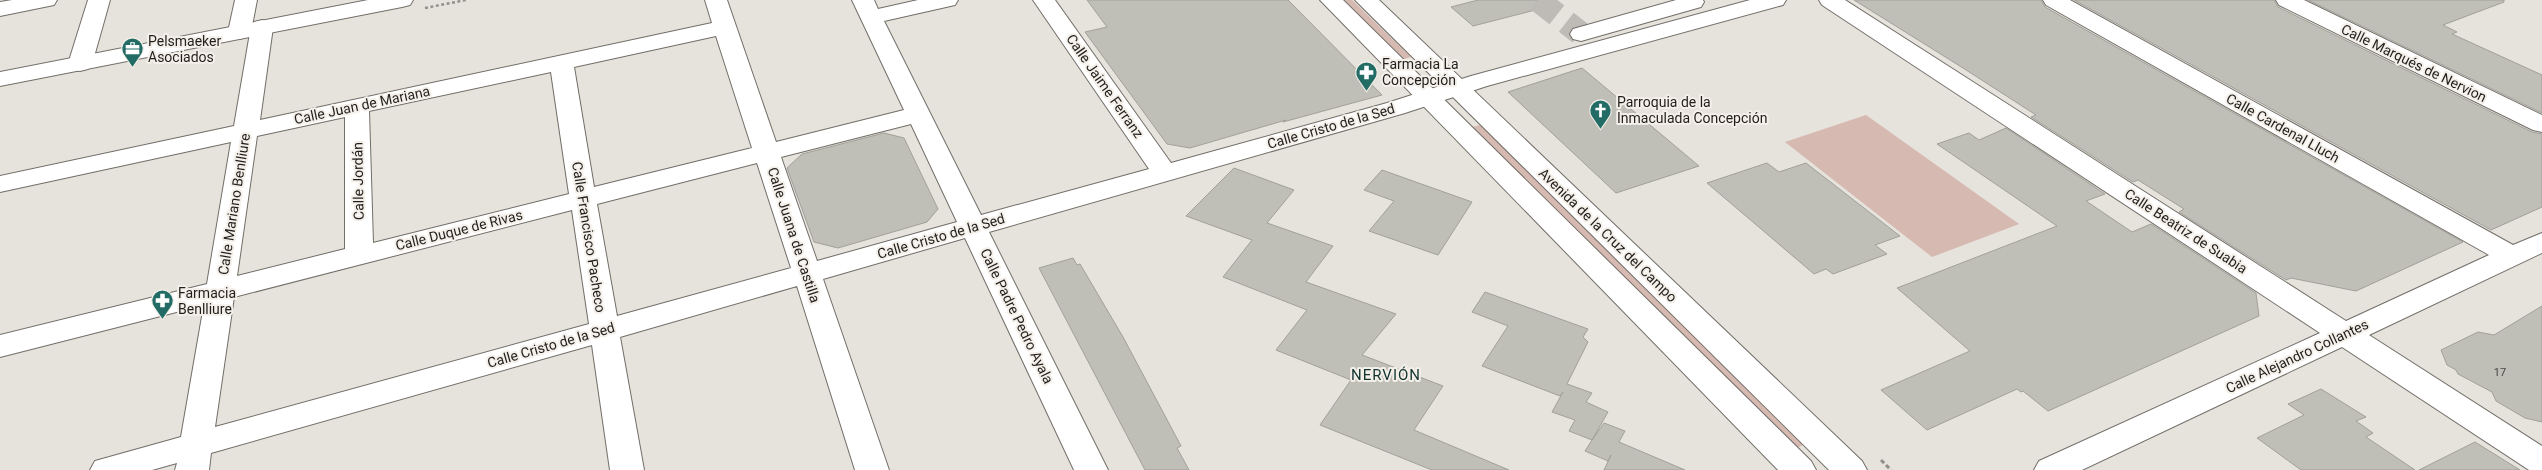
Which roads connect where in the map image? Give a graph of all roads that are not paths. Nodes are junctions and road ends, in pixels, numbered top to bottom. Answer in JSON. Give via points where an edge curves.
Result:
{"nodes":[{"id":1,"x":46,"y":0,"type":"edge"},
{"id":2,"x":99,"y":0,"type":"edge"},
{"id":3,"x":246,"y":0,"type":"edge"},
{"id":4,"x":402,"y":0,"type":"edge"},
{"id":5,"x":716,"y":0,"type":"edge"},
{"id":6,"x":947,"y":0,"type":"edge"},
{"id":7,"x":1044,"y":0,"type":"edge"},
{"id":8,"x":1331,"y":0,"type":"edge"},
{"id":9,"x":1366,"y":0,"type":"edge"},
{"id":10,"x":1775,"y":0,"type":"edge"},
{"id":11,"x":1830,"y":0,"type":"edge"},
{"id":12,"x":2054,"y":0,"type":"edge"},
{"id":13,"x":2287,"y":0,"type":"edge"},
{"id":14,"x":1699,"y":6,"type":"edge"},
{"id":15,"x":0,"y":9,"type":"edge"},
{"id":16,"x":867,"y":9,"type":"edge"},
{"id":17,"x":725,"y":27,"type":"junction"},
{"id":18,"x":251,"y":30,"type":"junction"},
{"id":19,"x":562,"y":62,"type":"junction"},
{"id":20,"x":80,"y":64,"type":"junction"},
{"id":21,"x":0,"y":79,"type":"edge"},
{"id":22,"x":1457,"y":88,"type":"junction"},
{"id":23,"x":1428,"y":98,"type":"junction"},
{"id":24,"x":357,"y":107,"type":"junction"},
{"id":25,"x":918,"y":114,"type":"junction"},
{"id":26,"x":2542,"y":125,"type":"edge"},
{"id":27,"x":246,"y":131,"type":"junction"},
{"id":28,"x":766,"y":152,"type":"junction"},
{"id":29,"x":1165,"y":173,"type":"junction"},
{"id":30,"x":0,"y":184,"type":"edge"},
{"id":31,"x":583,"y":198,"type":"junction"},
{"id":32,"x":973,"y":227,"type":"junction"},
{"id":33,"x":2542,"y":242,"type":"edge"},
{"id":34,"x":358,"y":255,"type":"junction"},
{"id":35,"x":2512,"y":256,"type":"junction"},
{"id":36,"x":807,"y":274,"type":"junction"},
{"id":37,"x":220,"y":290,"type":"junction"},
{"id":38,"x":604,"y":330,"type":"junction"},
{"id":39,"x":2345,"y":334,"type":"junction"},
{"id":40,"x":0,"y":346,"type":"edge"},
{"id":41,"x":194,"y":458,"type":"edge"},
{"id":42,"x":2542,"y":462,"type":"edge"},
{"id":43,"x":107,"y":470,"type":"edge"},
{"id":44,"x":626,"y":470,"type":"edge"},
{"id":45,"x":872,"y":470,"type":"edge"},
{"id":46,"x":1091,"y":470,"type":"edge"},
{"id":47,"x":1799,"y":470,"type":"edge"},
{"id":48,"x":1850,"y":470,"type":"edge"},
{"id":49,"x":2051,"y":470,"type":"edge"}],
"edges":[{"from":1,"to":15,"type":"street"},
{"from":2,"to":20,"type":"street"},
{"from":3,"to":18,"type":"street","name":"Calle Mariano Benlliure"},
{"from":4,"to":18,"type":"street"},
{"from":5,"to":17,"type":"street","name":"Calle Juana de Castilla"},
{"from":6,"to":16,"type":"street"},
{"from":7,"to":29,"type":"street","name":"Calle Jaime Ferranz"},
{"from":8,"to":23,"type":"street","name":"Avenida de la Cruz del Campo"},
{"from":9,"to":22,"type":"street","name":"Avenida de la Cruz del Campo"},
{"from":10,"to":14,"type":"street","name":"Calle Cristo de la Sed"},
{"from":11,"to":39,"type":"street","name":"Calle Beatriz de Suabia"},
{"from":12,"to":35,"type":"street","name":"Calle Cardenal Lluch"},
{"from":13,"to":26,"type":"street","name":"Calle Marqués de Nervion"},
{"from":14,"to":22,"type":"street","name":"Calle Cristo de la Sed","via":[[1599,48]]},
{"from":16,"to":25,"type":"street","name":"Calle Padre Pedro Ayala"},
{"from":17,"to":19,"type":"street","name":"Calle Juan de Mariana"},
{"from":17,"to":28,"type":"street","name":"Calle Juana de Castilla"},
{"from":18,"to":20,"type":"street"},
{"from":18,"to":27,"type":"street","name":"Calle Mariano Benlliure"},
{"from":19,"to":24,"type":"street","name":"Calle Juan de Mariana"},
{"from":19,"to":31,"type":"street","name":"Calle Francisco Pacheco"},
{"from":20,"to":21,"type":"street"},
{"from":22,"to":23,"type":"street","name":"Calle Cristo de la Sed"},
{"from":22,"to":48,"type":"street","name":"Avenida de la Cruz del Campo"},
{"from":23,"to":29,"type":"street","name":"Calle Cristo de la Sed"},
{"from":23,"to":47,"type":"street","name":"Avenida de la Cruz del Campo"},
{"from":24,"to":27,"type":"street","name":"Calle Juan de Mariana"},
{"from":24,"to":34,"type":"street","name":"Calle Jordán"},
{"from":25,"to":28,"type":"street","name":"Calle Duque de Rivas"},
{"from":25,"to":32,"type":"street","name":"Calle Padre Pedro Ayala"},
{"from":27,"to":30,"type":"street","name":"Calle Juan de Mariana"},
{"from":27,"to":37,"type":"street","name":"Calle Mariano Benlliure"},
{"from":28,"to":31,"type":"street","name":"Calle Duque de Rivas"},
{"from":28,"to":36,"type":"street","name":"Calle Juana de Castilla"},
{"from":29,"to":32,"type":"street","name":"Calle Cristo de la Sed"},
{"from":31,"to":34,"type":"street","name":"Calle Duque de Rivas"},
{"from":31,"to":38,"type":"street","name":"Calle Francisco Pacheco"},
{"from":32,"to":36,"type":"street","name":"Calle Cristo de la Sed"},
{"from":32,"to":46,"type":"street","name":"Calle Padre Pedro Ayala"},
{"from":33,"to":35,"type":"street","name":"Calle Alejandro Collantes"},
{"from":34,"to":37,"type":"street","name":"Calle Duque de Rivas"},
{"from":35,"to":39,"type":"street","name":"Calle Alejandro Collantes"},
{"from":36,"to":38,"type":"street","name":"Calle Cristo de la Sed"},
{"from":36,"to":45,"type":"street","name":"Calle Juana de Castilla"},
{"from":37,"to":40,"type":"street","name":"Calle Duque de Rivas"},
{"from":37,"to":41,"type":"street","name":"Calle Mariano Benlliure"},
{"from":38,"to":41,"type":"street","name":"Calle Cristo de la Sed"},
{"from":38,"to":44,"type":"street","name":"Calle Francisco Pacheco"},
{"from":39,"to":42,"type":"street","name":"Calle Beatriz de Suabia"},
{"from":39,"to":49,"type":"street","name":"Calle Alejandro Collantes"},
{"from":41,"to":43,"type":"street","name":"Calle Cristo de la Sed"}]}
